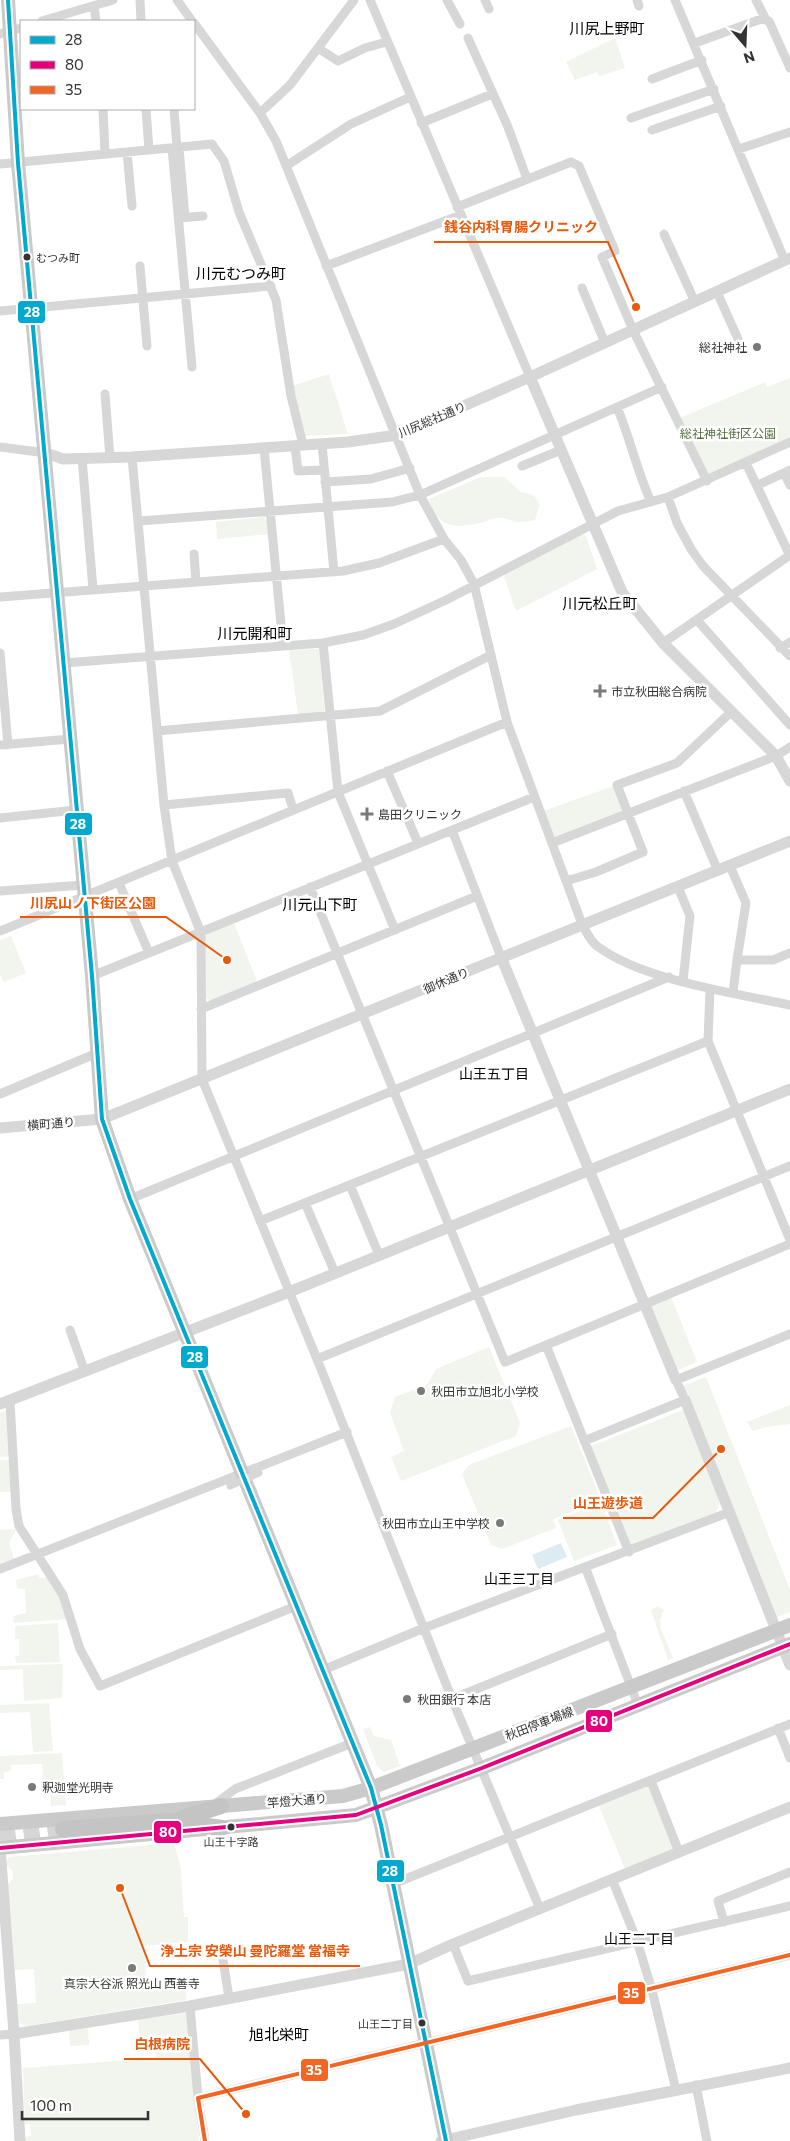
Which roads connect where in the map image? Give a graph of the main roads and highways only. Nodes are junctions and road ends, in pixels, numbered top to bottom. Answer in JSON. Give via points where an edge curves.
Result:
{"nodes":[{"id":1,"x":8,"y":0,"type":"edge"},
{"id":2,"x":11,"y":31,"type":"edge"},
{"id":3,"x":790,"y":1625,"type":"edge"},
{"id":4,"x":786,"y":1646,"type":"edge"},
{"id":5,"x":372,"y":1788,"type":"junction"},
{"id":6,"x":216,"y":1806,"type":"junction"},
{"id":7,"x":377,"y":1809,"type":"junction"},
{"id":8,"x":171,"y":1821,"type":"junction"},
{"id":9,"x":0,"y":1824,"type":"edge"},
{"id":10,"x":222,"y":1828,"type":"junction"},
{"id":11,"x":63,"y":1829,"type":"tunnel mouth"},
{"id":12,"x":0,"y":1848,"type":"edge"},
{"id":13,"x":444,"y":2141,"type":"edge"}],
"edges":[{"from":1,"to":2,"type":"main road"},
{"from":2,"to":5,"type":"main road","via":[[18,162],[85,891],[102,1119],[184,1334]]},
{"from":3,"to":5,"type":"main road","name":"秋田停車場線"},
{"from":4,"to":7,"type":"main road","name":"秋田停車場線"},
{"from":5,"to":6,"type":"main road","name":"竿燈大通り","via":[[343,1796]]},
{"from":5,"to":7,"type":"main road"},
{"from":6,"to":8,"type":"highway"},
{"from":6,"to":9,"type":"main road"},
{"from":7,"to":10,"type":"main road","name":"秋田停車場線","via":[[356,1815]]},
{"from":7,"to":13,"type":"main road","via":[[427,2044]]},
{"from":8,"to":10,"type":"highway"},
{"from":8,"to":11,"type":"highway"},
{"from":10,"to":12,"type":"main road","name":"秋田停車場線"}]}
